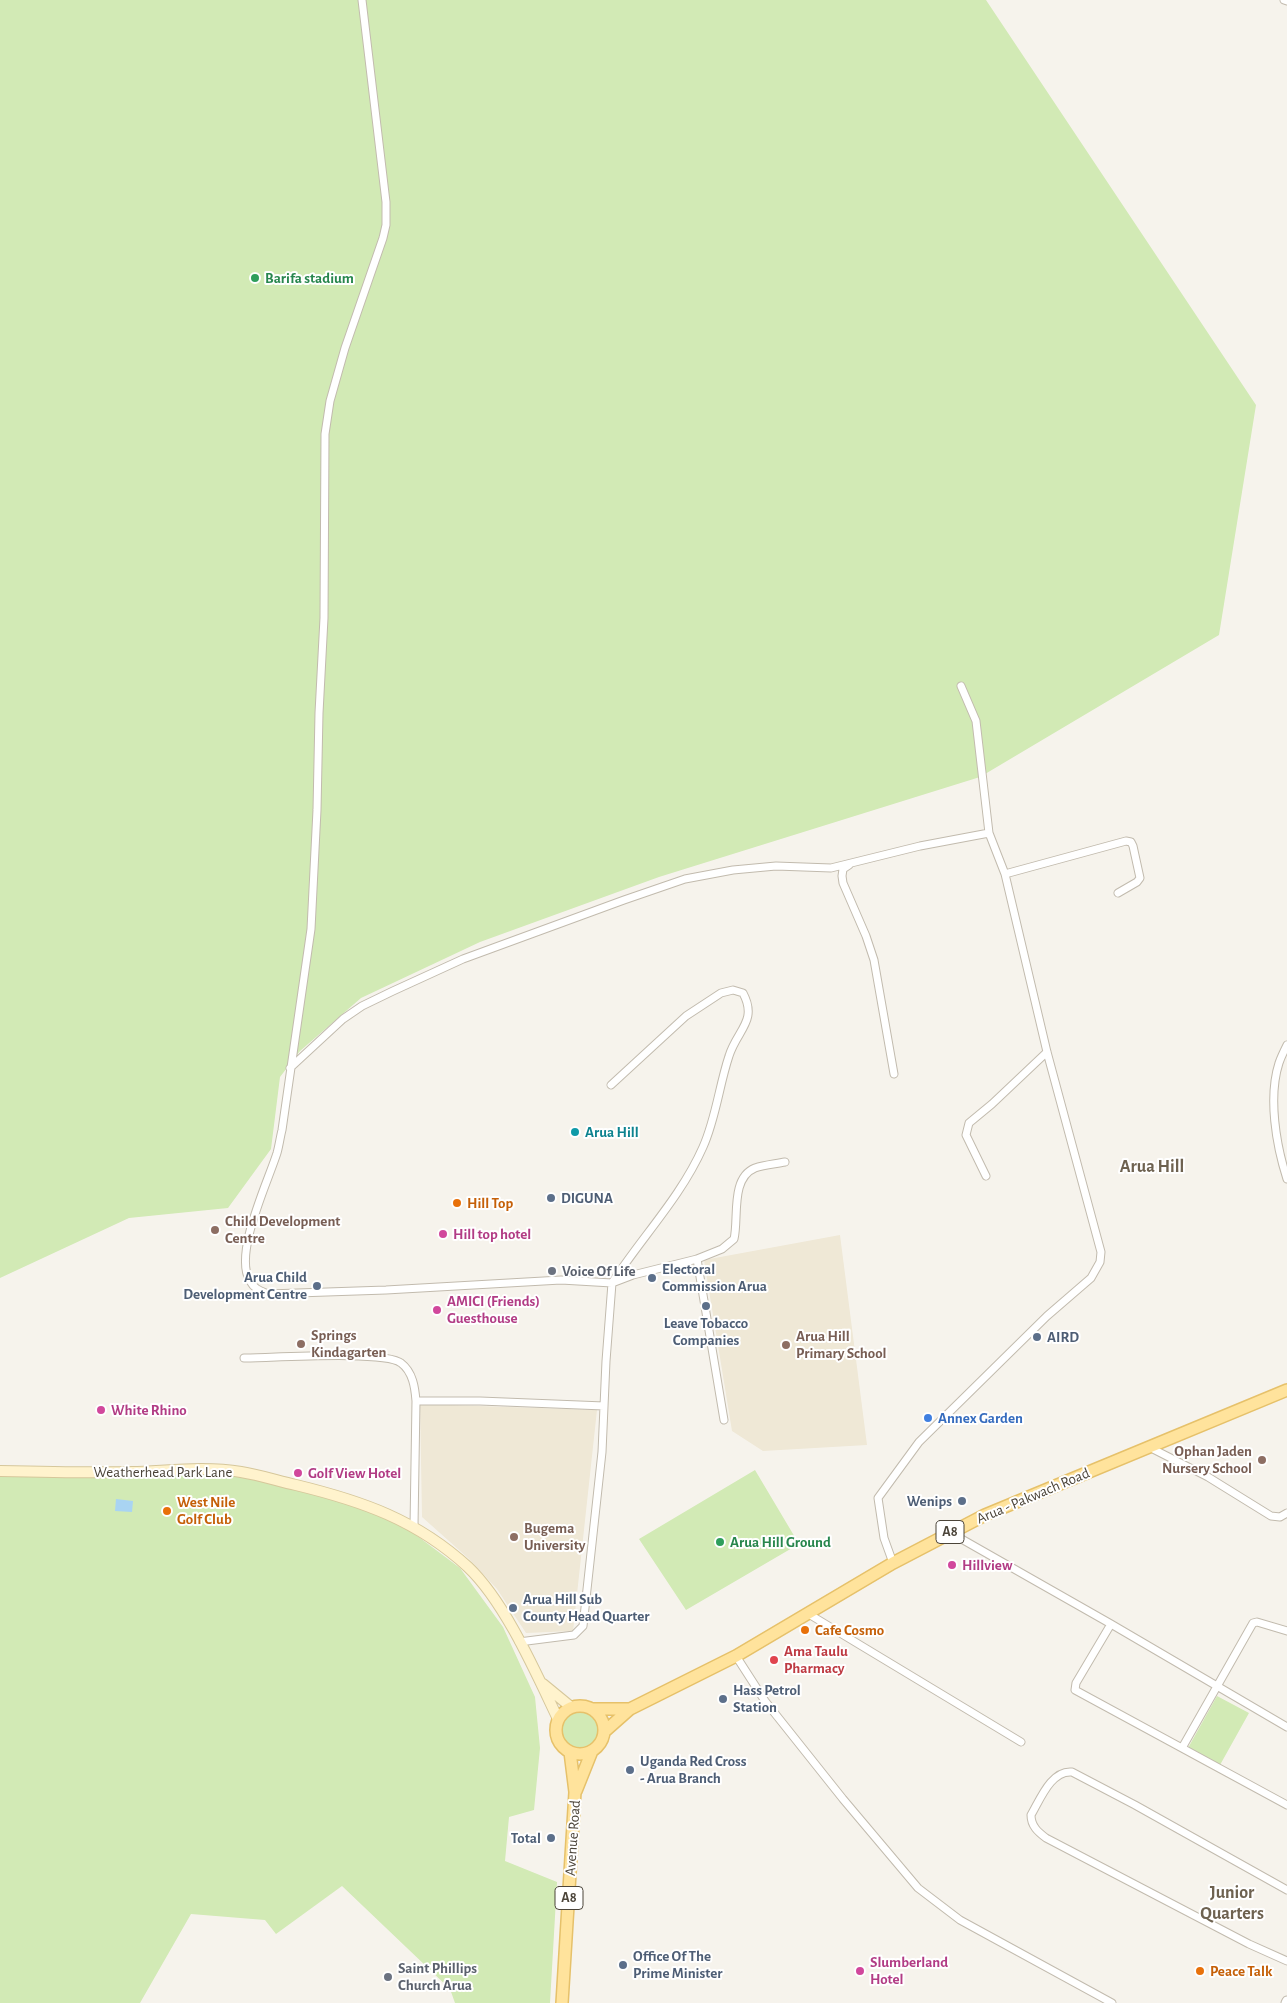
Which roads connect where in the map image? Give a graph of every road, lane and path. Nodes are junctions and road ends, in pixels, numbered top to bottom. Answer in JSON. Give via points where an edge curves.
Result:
{"nodes":[{"id":1,"x":362,"y":0,"type":"edge"},
{"id":2,"x":961,"y":686,"type":"dead end"},
{"id":3,"x":989,"y":833,"type":"junction"},
{"id":4,"x":849,"y":865,"type":"junction"},
{"id":5,"x":1005,"y":874,"type":"junction"},
{"id":6,"x":1118,"y":893,"type":"dead end"},
{"id":7,"x":1287,"y":1045,"type":"edge"},
{"id":8,"x":1047,"y":1052,"type":"junction"},
{"id":9,"x":290,"y":1068,"type":"junction"},
{"id":10,"x":894,"y":1074,"type":"dead end"},
{"id":11,"x":611,"y":1084,"type":"dead end"},
{"id":12,"x":785,"y":1162,"type":"dead end"},
{"id":13,"x":986,"y":1176,"type":"dead end"},
{"id":14,"x":1287,"y":1179,"type":"edge"},
{"id":15,"x":697,"y":1259,"type":"junction"},
{"id":16,"x":612,"y":1283,"type":"junction"},
{"id":17,"x":244,"y":1358,"type":"dead end"},
{"id":18,"x":1287,"y":1390,"type":"edge"},
{"id":19,"x":416,"y":1401,"type":"junction"},
{"id":20,"x":604,"y":1406,"type":"junction"},
{"id":21,"x":724,"y":1420,"type":"dead end"},
{"id":22,"x":1149,"y":1447,"type":"junction"},
{"id":23,"x":0,"y":1471,"type":"edge"},
{"id":24,"x":1287,"y":1513,"type":"edge"},
{"id":25,"x":414,"y":1526,"type":"junction"},
{"id":26,"x":955,"y":1530,"type":"junction"},
{"id":27,"x":893,"y":1563,"type":"junction"},
{"id":28,"x":807,"y":1614,"type":"junction"},
{"id":29,"x":1111,"y":1624,"type":"junction"},
{"id":30,"x":1287,"y":1631,"type":"edge"},
{"id":31,"x":518,"y":1642,"type":"junction"},
{"id":32,"x":736,"y":1656,"type":"junction"},
{"id":33,"x":540,"y":1682,"type":"junction"},
{"id":34,"x":1217,"y":1686,"type":"junction"},
{"id":35,"x":571,"y":1707,"type":"junction"},
{"id":36,"x":630,"y":1709,"type":"junction"},
{"id":37,"x":593,"y":1710,"type":"junction"},
{"id":38,"x":558,"y":1719,"type":"junction"},
{"id":39,"x":1287,"y":1727,"type":"edge"},
{"id":40,"x":604,"y":1732,"type":"junction"},
{"id":41,"x":1021,"y":1742,"type":"dead end"},
{"id":42,"x":1182,"y":1748,"type":"junction"},
{"id":43,"x":592,"y":1751,"type":"junction"},
{"id":44,"x":570,"y":1752,"type":"junction"},
{"id":45,"x":575,"y":1792,"type":"junction"},
{"id":46,"x":1287,"y":1804,"type":"edge"},
{"id":47,"x":1287,"y":1890,"type":"edge"},
{"id":48,"x":1287,"y":1961,"type":"edge"},
{"id":49,"x":562,"y":2003,"type":"edge"},
{"id":50,"x":1112,"y":2003,"type":"edge"}],
"edges":[{"from":1,"to":9,"type":"street","via":[[386,225],[345,348],[330,401],[325,434],[324,618],[315,857],[311,929]]},
{"from":2,"to":3,"type":"street","via":[[976,721]]},
{"from":3,"to":4,"type":"street","via":[[920,846]]},
{"from":3,"to":5,"type":"street"},
{"from":4,"to":9,"type":"street","via":[[747,868],[685,879],[569,920],[463,959],[362,1006],[343,1019]]},
{"from":4,"to":10,"type":"street","via":[[843,869],[842,876],[872,954]]},
{"from":5,"to":6,"type":"street","via":[[1131,842],[1140,878]]},
{"from":5,"to":8,"type":"street"},
{"from":7,"to":14,"type":"street","via":[[1278,1063],[1274,1113],[1278,1149]]},
{"from":8,"to":13,"type":"street","via":[[969,1123],[966,1135]]},
{"from":8,"to":27,"type":"street","via":[[1101,1252],[1100,1262],[1090,1278],[919,1442],[878,1498],[884,1538]]},
{"from":9,"to":16,"type":"street","via":[[278,1151],[250,1230],[245,1264],[248,1280],[254,1288],[268,1294],[561,1280]]},
{"from":11,"to":16,"type":"street","via":[[686,1016],[721,993],[733,990],[744,993],[749,1004],[749,1016],[729,1055],[714,1119],[703,1148],[690,1174]]},
{"from":12,"to":15,"type":"street","via":[[748,1172],[738,1190],[734,1239],[722,1250]]},
{"from":15,"to":16,"type":"street"},
{"from":15,"to":21,"type":"street"},
{"from":16,"to":20,"type":"street"},
{"from":17,"to":19,"type":"street","via":[[388,1357],[401,1362],[410,1373]]},
{"from":18,"to":22,"type":"main road","name":"Arua - Pakwach Road","number":"A8"},
{"from":19,"to":20,"type":"street"},
{"from":19,"to":25,"type":"street"},
{"from":20,"to":31,"type":"street","via":[[583,1626],[574,1635]]},
{"from":22,"to":24,"type":"street","via":[[1208,1477],[1271,1516],[1280,1517]]},
{"from":22,"to":26,"type":"main road","name":"Arua - Pakwach Road","number":"A8"},
{"from":23,"to":25,"type":"main road","name":"Weatherhead Park Lane","via":[[241,1472],[340,1496]]},
{"from":25,"to":31,"type":"main road","name":"Weatherhead Park Lane","via":[[468,1568],[494,1598]]},
{"from":26,"to":27,"type":"main road","name":"Arua - Pakwach Road","number":"A8"},
{"from":26,"to":29,"type":"street","via":[[958,1538]]},
{"from":27,"to":28,"type":"main road","name":"Arua - Pakwach Road","number":"A8"},
{"from":28,"to":32,"type":"main road","name":"Arua - Pakwach Road","number":"A8"},
{"from":28,"to":41,"type":"street"},
{"from":29,"to":34,"type":"street"},
{"from":29,"to":42,"type":"street","via":[[1075,1690]]},
{"from":30,"to":34,"type":"street","via":[[1253,1623]]},
{"from":31,"to":33,"type":"main road","name":"Weatherhead Park Lane"},
{"from":32,"to":36,"type":"main road","name":"Arua - Pakwach Road","number":"A8"},
{"from":32,"to":50,"type":"street","via":[[765,1701],[918,1888],[960,1920]]},
{"from":33,"to":35,"type":"main road","name":"Weatherhead Park Lane"},
{"from":33,"to":38,"type":"main road","name":"Weatherhead Park Lane"},
{"from":34,"to":39,"type":"street"},
{"from":34,"to":42,"type":"street"},
{"from":35,"to":37,"type":"main road"},
{"from":35,"to":38,"type":"main road"},
{"from":36,"to":37,"type":"main road","name":"Arua - Pakwach Road"},
{"from":36,"to":40,"type":"main road","name":"Arua - Pakwach Road","number":"A8"},
{"from":37,"to":40,"type":"main road","via":[[602,1719]]},
{"from":38,"to":44,"type":"main road","via":[[556,1735]]},
{"from":40,"to":43,"type":"main road","number":"A8","via":[[601,1743]]},
{"from":42,"to":46,"type":"street"},
{"from":43,"to":44,"type":"main road"},
{"from":43,"to":45,"type":"main road","name":"Avenue Road","number":"A8"},
{"from":44,"to":45,"type":"main road","name":"Avenue Road"},
{"from":45,"to":49,"type":"main road","name":"Avenue Road","number":"A8"},
{"from":47,"to":48,"type":"street","via":[[1072,1772],[1064,1771],[1055,1777],[1031,1815],[1036,1830],[1046,1838]]}]}
